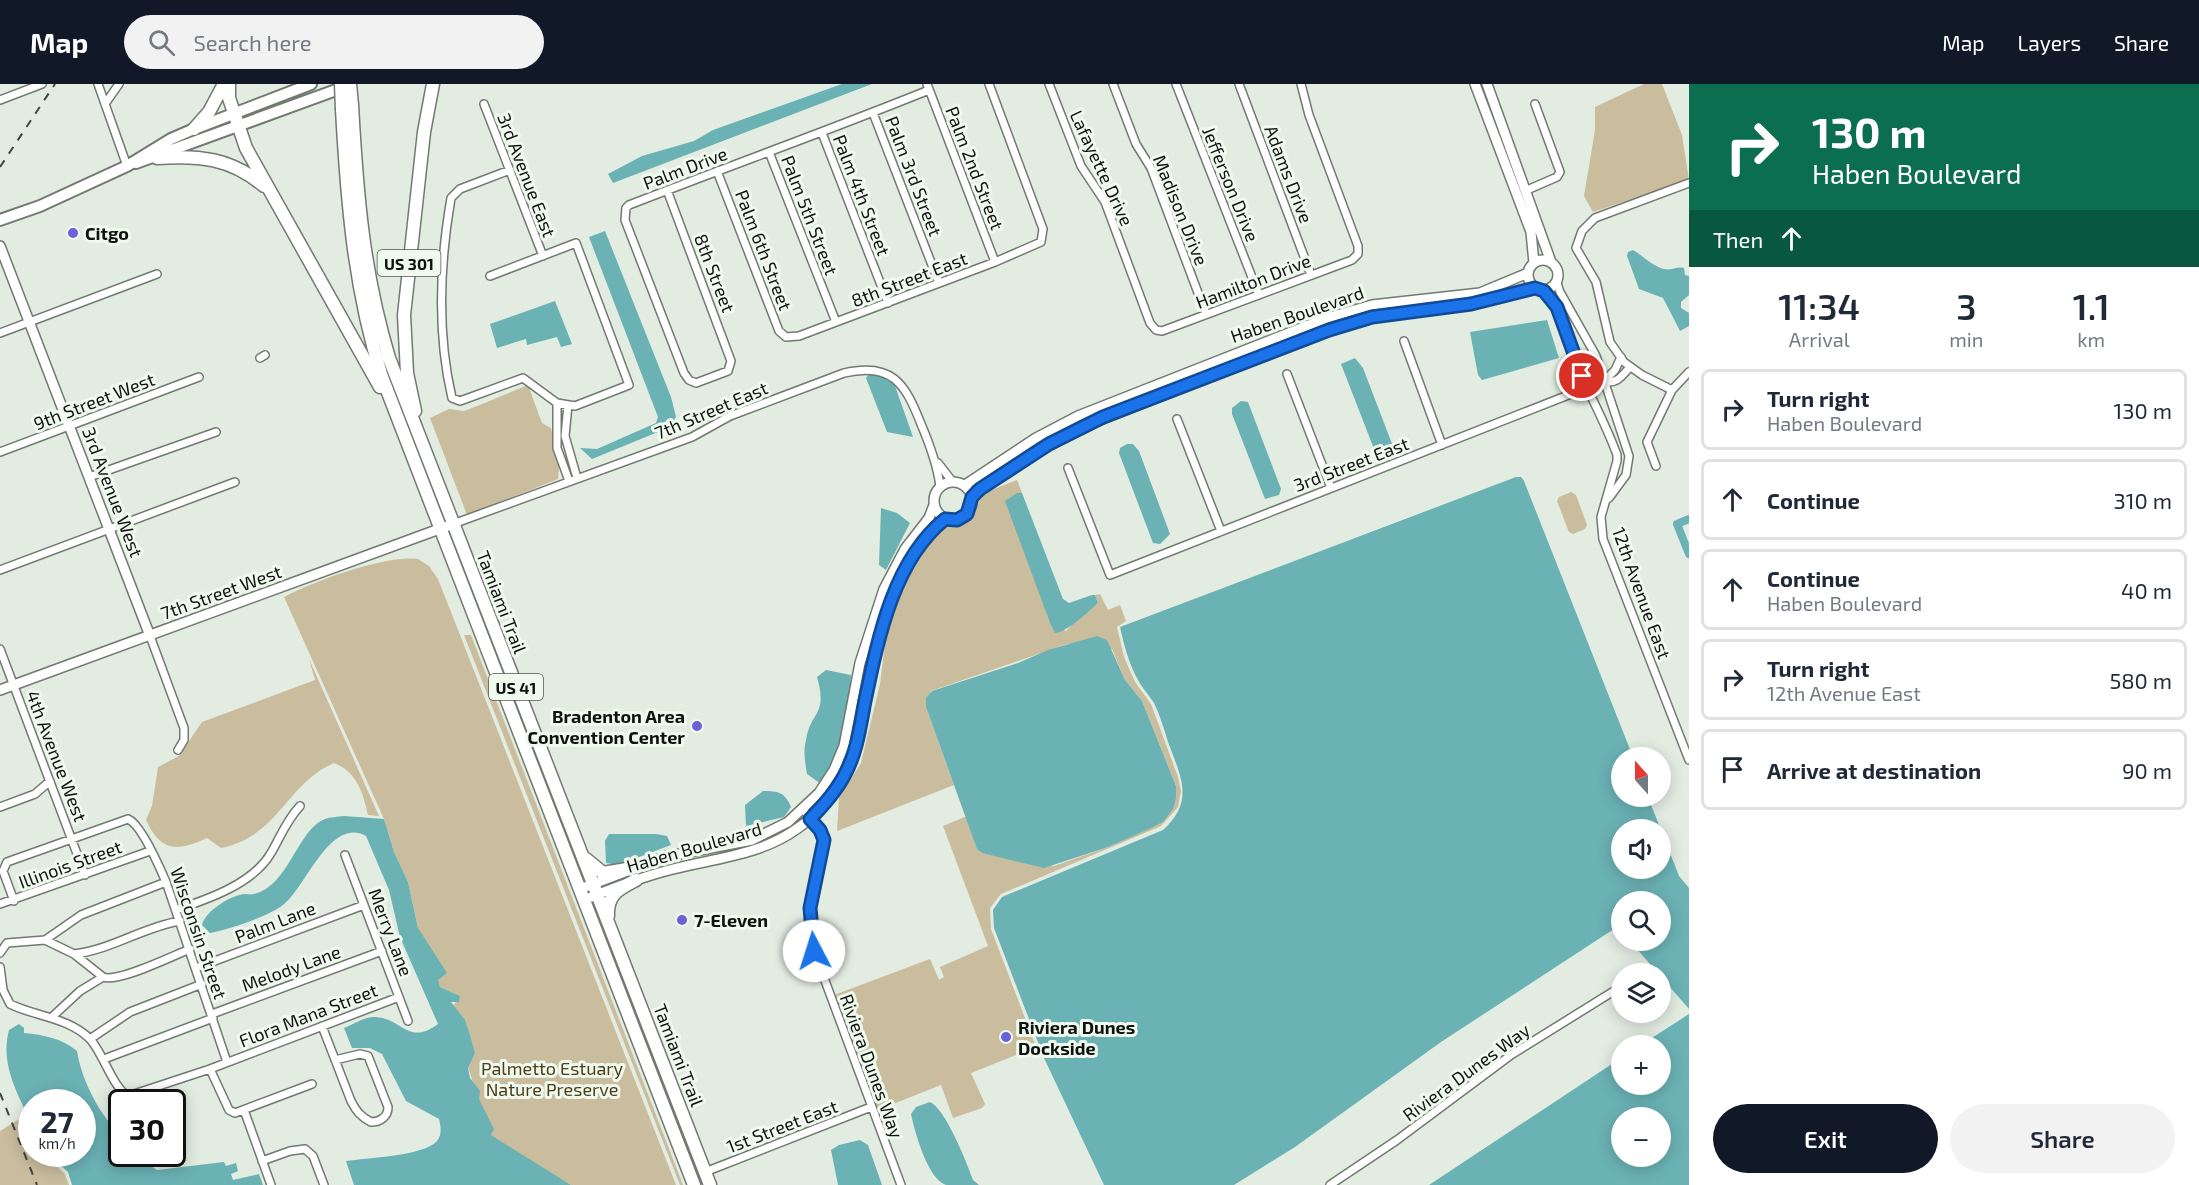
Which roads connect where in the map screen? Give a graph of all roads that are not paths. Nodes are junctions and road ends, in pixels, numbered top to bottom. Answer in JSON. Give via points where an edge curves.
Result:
{"nodes":[{"id":1,"x":42,"y":84,"type":"edge"},
{"id":2,"x":98,"y":84,"type":"edge"},
{"id":3,"x":119,"y":84,"type":"edge"},
{"id":4,"x":224,"y":84,"type":"edge"},
{"id":5,"x":229,"y":84,"type":"edge"},
{"id":6,"x":311,"y":84,"type":"edge"},
{"id":7,"x":341,"y":84,"type":"edge"},
{"id":8,"x":352,"y":84,"type":"edge"},
{"id":9,"x":426,"y":84,"type":"edge"},
{"id":10,"x":433,"y":84,"type":"edge"},
{"id":11,"x":989,"y":84,"type":"edge"},
{"id":12,"x":1049,"y":84,"type":"edge"},
{"id":13,"x":1113,"y":84,"type":"edge"},
{"id":14,"x":1176,"y":84,"type":"edge"},
{"id":15,"x":1239,"y":84,"type":"edge"},
{"id":16,"x":1301,"y":84,"type":"edge"},
{"id":17,"x":1475,"y":84,"type":"edge"},
{"id":18,"x":1487,"y":84,"type":"edge"},
{"id":19,"x":928,"y":87,"type":"edge"},
{"id":20,"x":0,"y":100,"type":"edge"},
{"id":21,"x":1495,"y":103,"type":"junction"},
{"id":22,"x":105,"y":104,"type":"junction"},
{"id":23,"x":484,"y":104,"type":"dead end"},
{"id":24,"x":1535,"y":104,"type":"dead end"},
{"id":25,"x":347,"y":107,"type":"junction"},
{"id":26,"x":1484,"y":107,"type":"junction"},
{"id":27,"x":873,"y":113,"type":"junction"},
{"id":28,"x":235,"y":114,"type":"junction"},
{"id":29,"x":238,"y":127,"type":"junction"},
{"id":30,"x":194,"y":129,"type":"junction"},
{"id":31,"x":424,"y":132,"type":"junction"},
{"id":32,"x":822,"y":133,"type":"junction"},
{"id":33,"x":769,"y":152,"type":"junction"},
{"id":34,"x":157,"y":158,"type":"junction"},
{"id":35,"x":128,"y":166,"type":"junction"},
{"id":36,"x":510,"y":170,"type":"junction"},
{"id":37,"x":717,"y":171,"type":"junction"},
{"id":38,"x":1689,"y":183,"type":"edge"},
{"id":39,"x":667,"y":190,"type":"junction"},
{"id":40,"x":1527,"y":190,"type":"junction"},
{"id":41,"x":274,"y":195,"type":"junction"},
{"id":42,"x":0,"y":220,"type":"edge"},
{"id":43,"x":0,"y":246,"type":"edge"},
{"id":44,"x":543,"y":256,"type":"junction"},
{"id":45,"x":995,"y":262,"type":"junction"},
{"id":46,"x":1551,"y":262,"type":"junction"},
{"id":47,"x":1534,"y":263,"type":"junction"},
{"id":48,"x":1528,"y":273,"type":"junction"},
{"id":49,"x":157,"y":274,"type":"dead end"},
{"id":50,"x":1311,"y":275,"type":"junction"},
{"id":51,"x":490,"y":276,"type":"dead end"},
{"id":52,"x":939,"y":283,"type":"junction"},
{"id":53,"x":1557,"y":283,"type":"junction"},
{"id":54,"x":1540,"y":289,"type":"junction"},
{"id":55,"x":1259,"y":295,"type":"junction"},
{"id":56,"x":888,"y":303,"type":"junction"},
{"id":57,"x":1206,"y":315,"type":"junction"},
{"id":58,"x":30,"y":321,"type":"junction"},
{"id":59,"x":836,"y":322,"type":"junction"},
{"id":60,"x":1156,"y":330,"type":"joint"},
{"id":61,"x":0,"y":333,"type":"edge"},
{"id":62,"x":786,"y":337,"type":"joint"},
{"id":63,"x":1404,"y":341,"type":"dead end"},
{"id":64,"x":1621,"y":357,"type":"junction"},
{"id":65,"x":1216,"y":360,"type":"junction"},
{"id":66,"x":1630,"y":367,"type":"junction"},
{"id":67,"x":1221,"y":371,"type":"junction"},
{"id":68,"x":1689,"y":372,"type":"edge"},
{"id":69,"x":1287,"y":374,"type":"dead end"},
{"id":70,"x":199,"y":377,"type":"dead end"},
{"id":71,"x":689,"y":380,"type":"joint"},
{"id":72,"x":1604,"y":381,"type":"junction"},
{"id":73,"x":1588,"y":388,"type":"junction"},
{"id":74,"x":1672,"y":390,"type":"junction"},
{"id":75,"x":557,"y":403,"type":"junction"},
{"id":76,"x":568,"y":405,"type":"junction"},
{"id":77,"x":396,"y":417,"type":"junction"},
{"id":78,"x":1177,"y":419,"type":"dead end"},
{"id":79,"x":555,"y":424,"type":"junction"},
{"id":80,"x":564,"y":424,"type":"junction"},
{"id":81,"x":70,"y":426,"type":"junction"},
{"id":82,"x":216,"y":432,"type":"dead end"},
{"id":83,"x":421,"y":442,"type":"junction"},
{"id":84,"x":1442,"y":445,"type":"junction"},
{"id":85,"x":567,"y":450,"type":"junction"},
{"id":86,"x":0,"y":452,"type":"edge"},
{"id":87,"x":558,"y":453,"type":"junction"},
{"id":88,"x":936,"y":460,"type":"junction"},
{"id":89,"x":1656,"y":466,"type":"dead end"},
{"id":90,"x":1068,"y":468,"type":"dead end"},
{"id":91,"x":89,"y":477,"type":"junction"},
{"id":92,"x":577,"y":478,"type":"junction"},
{"id":93,"x":569,"y":481,"type":"junction"},
{"id":94,"x":952,"y":481,"type":"junction"},
{"id":95,"x":235,"y":482,"type":"dead end"},
{"id":96,"x":965,"y":485,"type":"junction"},
{"id":97,"x":940,"y":486,"type":"junction"},
{"id":98,"x":1332,"y":488,"type":"junction"},
{"id":99,"x":972,"y":497,"type":"junction"},
{"id":100,"x":1606,"y":503,"type":"junction"},
{"id":101,"x":934,"y":505,"type":"junction"},
{"id":102,"x":945,"y":519,"type":"junction"},
{"id":103,"x":453,"y":524,"type":"junction"},
{"id":104,"x":440,"y":529,"type":"junction"},
{"id":105,"x":109,"y":530,"type":"junction"},
{"id":106,"x":1221,"y":531,"type":"junction"},
{"id":107,"x":0,"y":570,"type":"edge"},
{"id":108,"x":150,"y":636,"type":"junction"},
{"id":109,"x":0,"y":649,"type":"edge"},
{"id":110,"x":860,"y":663,"type":"junction"},
{"id":111,"x":871,"y":670,"type":"junction"},
{"id":112,"x":14,"y":686,"type":"junction"},
{"id":113,"x":0,"y":690,"type":"edge"},
{"id":114,"x":178,"y":750,"type":"dead end"},
{"id":115,"x":1689,"y":760,"type":"edge"},
{"id":116,"x":50,"y":782,"type":"junction"},
{"id":117,"x":300,"y":806,"type":"dead end"},
{"id":118,"x":0,"y":807,"type":"edge"},
{"id":119,"x":803,"y":809,"type":"junction"},
{"id":120,"x":810,"y":819,"type":"junction"},
{"id":121,"x":72,"y":838,"type":"junction"},
{"id":122,"x":150,"y":850,"type":"junction"},
{"id":123,"x":580,"y":851,"type":"junction"},
{"id":124,"x":345,"y":855,"type":"dead end"},
{"id":125,"x":634,"y":874,"type":"junction"},
{"id":126,"x":85,"y":875,"type":"junction"},
{"id":127,"x":166,"y":882,"type":"junction"},
{"id":128,"x":595,"y":889,"type":"junction"},
{"id":129,"x":582,"y":895,"type":"junction"},
{"id":130,"x":14,"y":901,"type":"junction"},
{"id":131,"x":0,"y":904,"type":"edge"},
{"id":132,"x":364,"y":905,"type":"junction"},
{"id":133,"x":176,"y":910,"type":"junction"},
{"id":134,"x":180,"y":921,"type":"junction"},
{"id":135,"x":608,"y":923,"type":"junction"},
{"id":136,"x":45,"y":940,"type":"junction"},
{"id":137,"x":190,"y":949,"type":"junction"},
{"id":138,"x":381,"y":951,"type":"junction"},
{"id":139,"x":0,"y":953,"type":"edge"},
{"id":140,"x":74,"y":954,"type":"junction"},
{"id":141,"x":0,"y":967,"type":"edge"},
{"id":142,"x":196,"y":968,"type":"junction"},
{"id":143,"x":103,"y":977,"type":"junction"},
{"id":144,"x":202,"y":984,"type":"junction"},
{"id":145,"x":1,"y":990,"type":"edge"},
{"id":146,"x":1611,"y":993,"type":"edge"},
{"id":147,"x":399,"y":997,"type":"junction"},
{"id":148,"x":212,"y":1016,"type":"junction"},
{"id":149,"x":52,"y":1017,"type":"junction"},
{"id":150,"x":408,"y":1020,"type":"dead end"},
{"id":151,"x":322,"y":1026,"type":"junction"},
{"id":152,"x":90,"y":1039,"type":"junction"},
{"id":153,"x":104,"y":1059,"type":"junction"},
{"id":154,"x":335,"y":1060,"type":"junction"},
{"id":155,"x":227,"y":1062,"type":"junction"},
{"id":156,"x":210,"y":1069,"type":"junction"},
{"id":157,"x":312,"y":1084,"type":"dead end"},
{"id":158,"x":871,"y":1107,"type":"junction"},
{"id":159,"x":244,"y":1110,"type":"junction"},
{"id":160,"x":262,"y":1161,"type":"junction"},
{"id":161,"x":705,"y":1172,"type":"junction"},
{"id":162,"x":271,"y":1185,"type":"edge"},
{"id":163,"x":324,"y":1185,"type":"edge"},
{"id":164,"x":694,"y":1185,"type":"edge"},
{"id":165,"x":710,"y":1185,"type":"edge"},
{"id":166,"x":901,"y":1185,"type":"edge"},
{"id":167,"x":1330,"y":1185,"type":"edge"}],
"edges":[{"from":1,"to":20,"type":"street"},
{"from":2,"to":22,"type":"street"},
{"from":3,"to":22,"type":"street"},
{"from":4,"to":30,"type":"highway","via":[[209,112]]},
{"from":5,"to":28,"type":"highway"},
{"from":6,"to":28,"type":"main road"},
{"from":7,"to":25,"type":"highway","name":"Tamiami Trail","number":"US 41","bridge":true},
{"from":8,"to":25,"type":"highway","name":"Tamiami Trail","number":"US 41","bridge":true},
{"from":8,"to":29,"type":"main road"},
{"from":9,"to":31,"type":"highway"},
{"from":10,"to":31,"type":"highway","number":"US 301"},
{"from":11,"to":45,"type":"street","name":"8th Street East","via":[[1043,229],[1041,242]]},
{"from":12,"to":60,"type":"street","name":"Lafayette Drive","via":[[1081,166],[1105,202]]},
{"from":13,"to":57,"type":"street","name":"Madison Drive","via":[[1136,144],[1151,168]]},
{"from":14,"to":55,"type":"street","name":"Jefferson Drive"},
{"from":15,"to":50,"type":"street","name":"Adams Drive"},
{"from":16,"to":50,"type":"street","name":"Hamilton Drive","via":[[1358,246],[1358,254],[1352,260]]},
{"from":17,"to":26,"type":"street"},
{"from":18,"to":21,"type":"street"},
{"from":19,"to":27,"type":"street","name":"Palm Drive"},
{"from":19,"to":45,"type":"street","name":"Palm 2nd Street"},
{"from":21,"to":26,"type":"street"},
{"from":21,"to":40,"type":"street"},
{"from":22,"to":35,"type":"street"},
{"from":23,"to":36,"type":"street","name":"3rd Avenue East"},
{"from":24,"to":40,"type":"street","via":[[1560,172]]},
{"from":25,"to":77,"type":"highway","name":"Tamiami Trail","number":"US 41","via":[[348,220],[360,296]]},
{"from":25,"to":83,"type":"highway","name":"Tamiami Trail","number":"US 41","via":[[369,280],[389,358]]},
{"from":26,"to":47,"type":"street","via":[[1531,232]]},
{"from":27,"to":32,"type":"street","name":"Palm Drive"},
{"from":27,"to":52,"type":"street","name":"Palm 3rd Street"},
{"from":28,"to":29,"type":"highway"},
{"from":28,"to":30,"type":"main road"},
{"from":29,"to":34,"type":"main road"},
{"from":29,"to":41,"type":"highway"},
{"from":30,"to":35,"type":"main road"},
{"from":31,"to":83,"type":"highway","number":"US 301","via":[[407,273],[404,345]]},
{"from":32,"to":33,"type":"street","name":"Palm Drive"},
{"from":32,"to":56,"type":"street","name":"Palm 4th Street"},
{"from":33,"to":37,"type":"street","name":"Palm Drive"},
{"from":33,"to":59,"type":"street","name":"Palm 5th Street"},
{"from":34,"to":35,"type":"main road"},
{"from":34,"to":41,"type":"highway","via":[[196,156],[224,161],[243,170]]},
{"from":35,"to":42,"type":"main road"},
{"from":36,"to":44,"type":"street","name":"3rd Avenue East"},
{"from":36,"to":75,"type":"street","via":[[460,189],[451,198],[442,298],[445,369],[452,398],[460,401],[523,378]]},
{"from":37,"to":39,"type":"street","name":"Palm Drive"},
{"from":37,"to":62,"type":"street","name":"Palm 6th Street","via":[[776,324]]},
{"from":38,"to":64,"type":"street","via":[[1595,219],[1578,238],[1576,248],[1596,282],[1610,342]]},
{"from":39,"to":71,"type":"street","name":"Palm Drive","via":[[629,205],[624,216]]},
{"from":39,"to":71,"type":"street","name":"8th Street","via":[[728,349],[731,368],[696,383]]},
{"from":40,"to":46,"type":"street"},
{"from":41,"to":77,"type":"highway"},
{"from":43,"to":58,"type":"street","name":"3rd Avenue West"},
{"from":44,"to":51,"type":"street"},
{"from":44,"to":76,"type":"street","name":"3rd Avenue East","via":[[576,243],[629,385]]},
{"from":45,"to":52,"type":"street","name":"8th Street East"},
{"from":46,"to":47,"type":"street"},
{"from":46,"to":53,"type":"street","via":[[1559,273]]},
{"from":47,"to":48,"type":"street"},
{"from":48,"to":54,"type":"street","via":[[1529,280]]},
{"from":48,"to":65,"type":"street","name":"Haben Boulevard","via":[[1470,296],[1407,300],[1345,312]]},
{"from":49,"to":58,"type":"street"},
{"from":50,"to":55,"type":"street","name":"Hamilton Drive"},
{"from":52,"to":56,"type":"street","name":"8th Street East"},
{"from":53,"to":54,"type":"street"},
{"from":53,"to":72,"type":"street","name":"12th Avenue East","via":[[1596,356]]},
{"from":54,"to":67,"type":"street","name":"Haben Boulevard","via":[[1352,322]]},
{"from":54,"to":73,"type":"street","name":"12th Avenue East","via":[[1557,307]]},
{"from":55,"to":57,"type":"street","name":"Hamilton Drive"},
{"from":56,"to":59,"type":"street","name":"8th Street East"},
{"from":57,"to":60,"type":"street","name":"Hamilton Drive"},
{"from":58,"to":61,"type":"street"},
{"from":58,"to":81,"type":"street","name":"3rd Avenue West"},
{"from":59,"to":62,"type":"street","name":"8th Street East"},
{"from":63,"to":84,"type":"street"},
{"from":64,"to":66,"type":"street"},
{"from":64,"to":72,"type":"street"},
{"from":65,"to":67,"type":"street","name":"Haben Boulevard"},
{"from":65,"to":96,"type":"street","name":"Haben Boulevard","via":[[1064,422]]},
{"from":66,"to":72,"type":"street","name":"3rd Street East","via":[[1618,380]]},
{"from":66,"to":74,"type":"street"},
{"from":67,"to":99,"type":"street","name":"Haben Boulevard","via":[[1085,426],[1023,460]]},
{"from":68,"to":74,"type":"street"},
{"from":69,"to":98,"type":"street"},
{"from":70,"to":81,"type":"street","name":"9th Street West"},
{"from":72,"to":73,"type":"street","name":"3rd Street East"},
{"from":72,"to":100,"type":"street","name":"12th Avenue East","via":[[1629,462],[1621,484]]},
{"from":73,"to":84,"type":"street","name":"3rd Street East"},
{"from":73,"to":100,"type":"street","name":"12th Avenue East","via":[[1617,455]]},
{"from":74,"to":89,"type":"street","via":[[1647,442]]},
{"from":75,"to":76,"type":"street"},
{"from":75,"to":79,"type":"street"},
{"from":76,"to":80,"type":"street"},
{"from":77,"to":104,"type":"highway","name":"Tamiami Trail","number":"US 41"},
{"from":78,"to":106,"type":"street"},
{"from":79,"to":80,"type":"street"},
{"from":79,"to":87,"type":"street"},
{"from":80,"to":85,"type":"street"},
{"from":81,"to":86,"type":"street","name":"9th Street West"},
{"from":81,"to":91,"type":"street","name":"3rd Avenue West"},
{"from":82,"to":91,"type":"street"},
{"from":83,"to":103,"type":"highway","name":"Tamiami Trail","number":"US 41"},
{"from":84,"to":98,"type":"street","name":"3rd Street East"},
{"from":85,"to":87,"type":"street"},
{"from":85,"to":92,"type":"street"},
{"from":87,"to":93,"type":"street"},
{"from":88,"to":92,"type":"street","name":"7th Street East","via":[[901,383],[877,370],[859,369],[730,416],[692,437]]},
{"from":88,"to":94,"type":"street","name":"7th Street East"},
{"from":88,"to":97,"type":"street","name":"7th Street East"},
{"from":90,"to":106,"type":"street","name":"3rd Street East","via":[[1110,574]]},
{"from":91,"to":105,"type":"street","name":"3rd Avenue West"},
{"from":92,"to":93,"type":"street","name":"7th Street East"},
{"from":93,"to":103,"type":"street","name":"7th Street East"},
{"from":94,"to":96,"type":"street"},
{"from":94,"to":97,"type":"street"},
{"from":95,"to":105,"type":"street"},
{"from":96,"to":99,"type":"street"},
{"from":97,"to":101,"type":"street","via":[[934,495]]},
{"from":98,"to":106,"type":"street","name":"3rd Street East"},
{"from":99,"to":102,"type":"street","via":[[971,509],[963,518]]},
{"from":100,"to":115,"type":"street","name":"12th Avenue East","via":[[1601,517],[1603,539]]},
{"from":101,"to":102,"type":"street"},
{"from":101,"to":110,"type":"street","name":"Haben Boulevard","via":[[892,572]]},
{"from":102,"to":111,"type":"street","name":"Haben Boulevard","via":[[931,530],[901,579]]},
{"from":103,"to":104,"type":"street","name":"7th Street West"},
{"from":103,"to":123,"type":"highway","name":"Tamiami Trail","number":"US 41"},
{"from":104,"to":108,"type":"street","name":"7th Street West"},
{"from":104,"to":129,"type":"highway","name":"Tamiami Trail","number":"US 41"},
{"from":105,"to":107,"type":"street"},
{"from":105,"to":108,"type":"street","name":"3rd Avenue West"},
{"from":108,"to":112,"type":"street","name":"7th Street West"},
{"from":108,"to":114,"type":"street","name":"3rd Avenue West","via":[[184,728],[184,740]]},
{"from":109,"to":112,"type":"street","name":"4th Avenue West"},
{"from":110,"to":111,"type":"street"},
{"from":110,"to":119,"type":"street","name":"Haben Boulevard","via":[[841,755],[825,785]]},
{"from":111,"to":120,"type":"street","name":"Haben Boulevard","via":[[858,740],[848,768],[830,798]]},
{"from":112,"to":113,"type":"street","name":"7th Street West"},
{"from":112,"to":116,"type":"street","name":"4th Avenue West"},
{"from":116,"to":118,"type":"street","via":[[35,794]]},
{"from":116,"to":121,"type":"street","name":"4th Avenue West"},
{"from":117,"to":133,"type":"street","via":[[270,854],[247,878]]},
{"from":119,"to":120,"type":"street"},
{"from":119,"to":125,"type":"street","name":"Haben Boulevard","via":[[788,822],[752,840],[682,853]]},
{"from":120,"to":125,"type":"street","name":"Haben Boulevard","via":[[757,850]]},
{"from":120,"to":158,"type":"street","name":"Riviera Dunes Way","via":[[824,840],[810,908],[814,951]]},
{"from":121,"to":122,"type":"street","name":"Wisconsin Street","via":[[131,820]]},
{"from":121,"to":126,"type":"street","name":"4th Avenue West"},
{"from":121,"to":130,"type":"street","via":[[5,864],[3,871]]},
{"from":122,"to":126,"type":"street","name":"Illinois Street"},
{"from":122,"to":127,"type":"street","name":"Wisconsin Street"},
{"from":123,"to":125,"type":"highway","via":[[603,873]]},
{"from":123,"to":128,"type":"highway","name":"Tamiami Trail","number":"US 41"},
{"from":124,"to":132,"type":"street","name":"Merry Lane"},
{"from":125,"to":128,"type":"street","name":"Haben Boulevard"},
{"from":125,"to":135,"type":"highway","via":[[608,903]]},
{"from":126,"to":130,"type":"street","name":"Illinois Street"},
{"from":127,"to":133,"type":"street","name":"Wisconsin Street"},
{"from":127,"to":136,"type":"street","via":[[81,915]]},
{"from":128,"to":129,"type":"street","name":"Haben Boulevard"},
{"from":128,"to":135,"type":"highway","name":"Tamiami Trail","number":"US 41"},
{"from":129,"to":164,"type":"highway","name":"Tamiami Trail","number":"US 41"},
{"from":130,"to":131,"type":"street","name":"Illinois Street"},
{"from":132,"to":138,"type":"street","name":"Merry Lane"},
{"from":132,"to":142,"type":"street","name":"Palm Lane"},
{"from":133,"to":134,"type":"street","name":"Wisconsin Street"},
{"from":134,"to":137,"type":"street","name":"Wisconsin Street"},
{"from":134,"to":140,"type":"street"},
{"from":135,"to":161,"type":"highway","name":"Tamiami Trail","number":"US 41"},
{"from":136,"to":139,"type":"street","via":[[7,943]]},
{"from":136,"to":140,"type":"street"},
{"from":137,"to":142,"type":"street","name":"Wisconsin Street"},
{"from":137,"to":143,"type":"street","via":[[110,979]]},
{"from":138,"to":147,"type":"street","name":"Merry Lane"},
{"from":138,"to":148,"type":"street","name":"Melody Lane"},
{"from":140,"to":143,"type":"street"},
{"from":141,"to":145,"type":"street"},
{"from":142,"to":144,"type":"street","name":"Wisconsin Street"},
{"from":143,"to":149,"type":"street"},
{"from":144,"to":148,"type":"street","name":"Wisconsin Street"},
{"from":144,"to":152,"type":"street","via":[[130,1012]]},
{"from":145,"to":149,"type":"street","via":[[12,1005]]},
{"from":146,"to":167,"type":"street","name":"Riviera Dunes Way","via":[[1511,1055]]},
{"from":147,"to":150,"type":"street","name":"Merry Lane"},
{"from":147,"to":151,"type":"street","name":"Flora Mana Street"},
{"from":148,"to":153,"type":"street","name":"Melody Lane"},
{"from":148,"to":155,"type":"street","name":"Wisconsin Street"},
{"from":149,"to":152,"type":"street"},
{"from":151,"to":154,"type":"street"},
{"from":151,"to":155,"type":"street","name":"Flora Mana Street"},
{"from":152,"to":153,"type":"street"},
{"from":153,"to":156,"type":"street","name":"Flora Mana Street","via":[[128,1096]]},
{"from":154,"to":154,"type":"street","via":[[359,1114],[371,1122],[382,1119],[388,1107],[369,1056],[360,1054]]},
{"from":155,"to":156,"type":"street","name":"Flora Mana Street"},
{"from":156,"to":159,"type":"street","via":[[229,1110]]},
{"from":157,"to":159,"type":"street"},
{"from":158,"to":161,"type":"street","name":"1st Street East"},
{"from":158,"to":166,"type":"street","name":"Riviera Dunes Way"},
{"from":159,"to":160,"type":"street"},
{"from":160,"to":162,"type":"street"},
{"from":160,"to":163,"type":"street","via":[[305,1149],[313,1156]]},
{"from":161,"to":165,"type":"highway","name":"Tamiami Trail","number":"US 41"}]}
